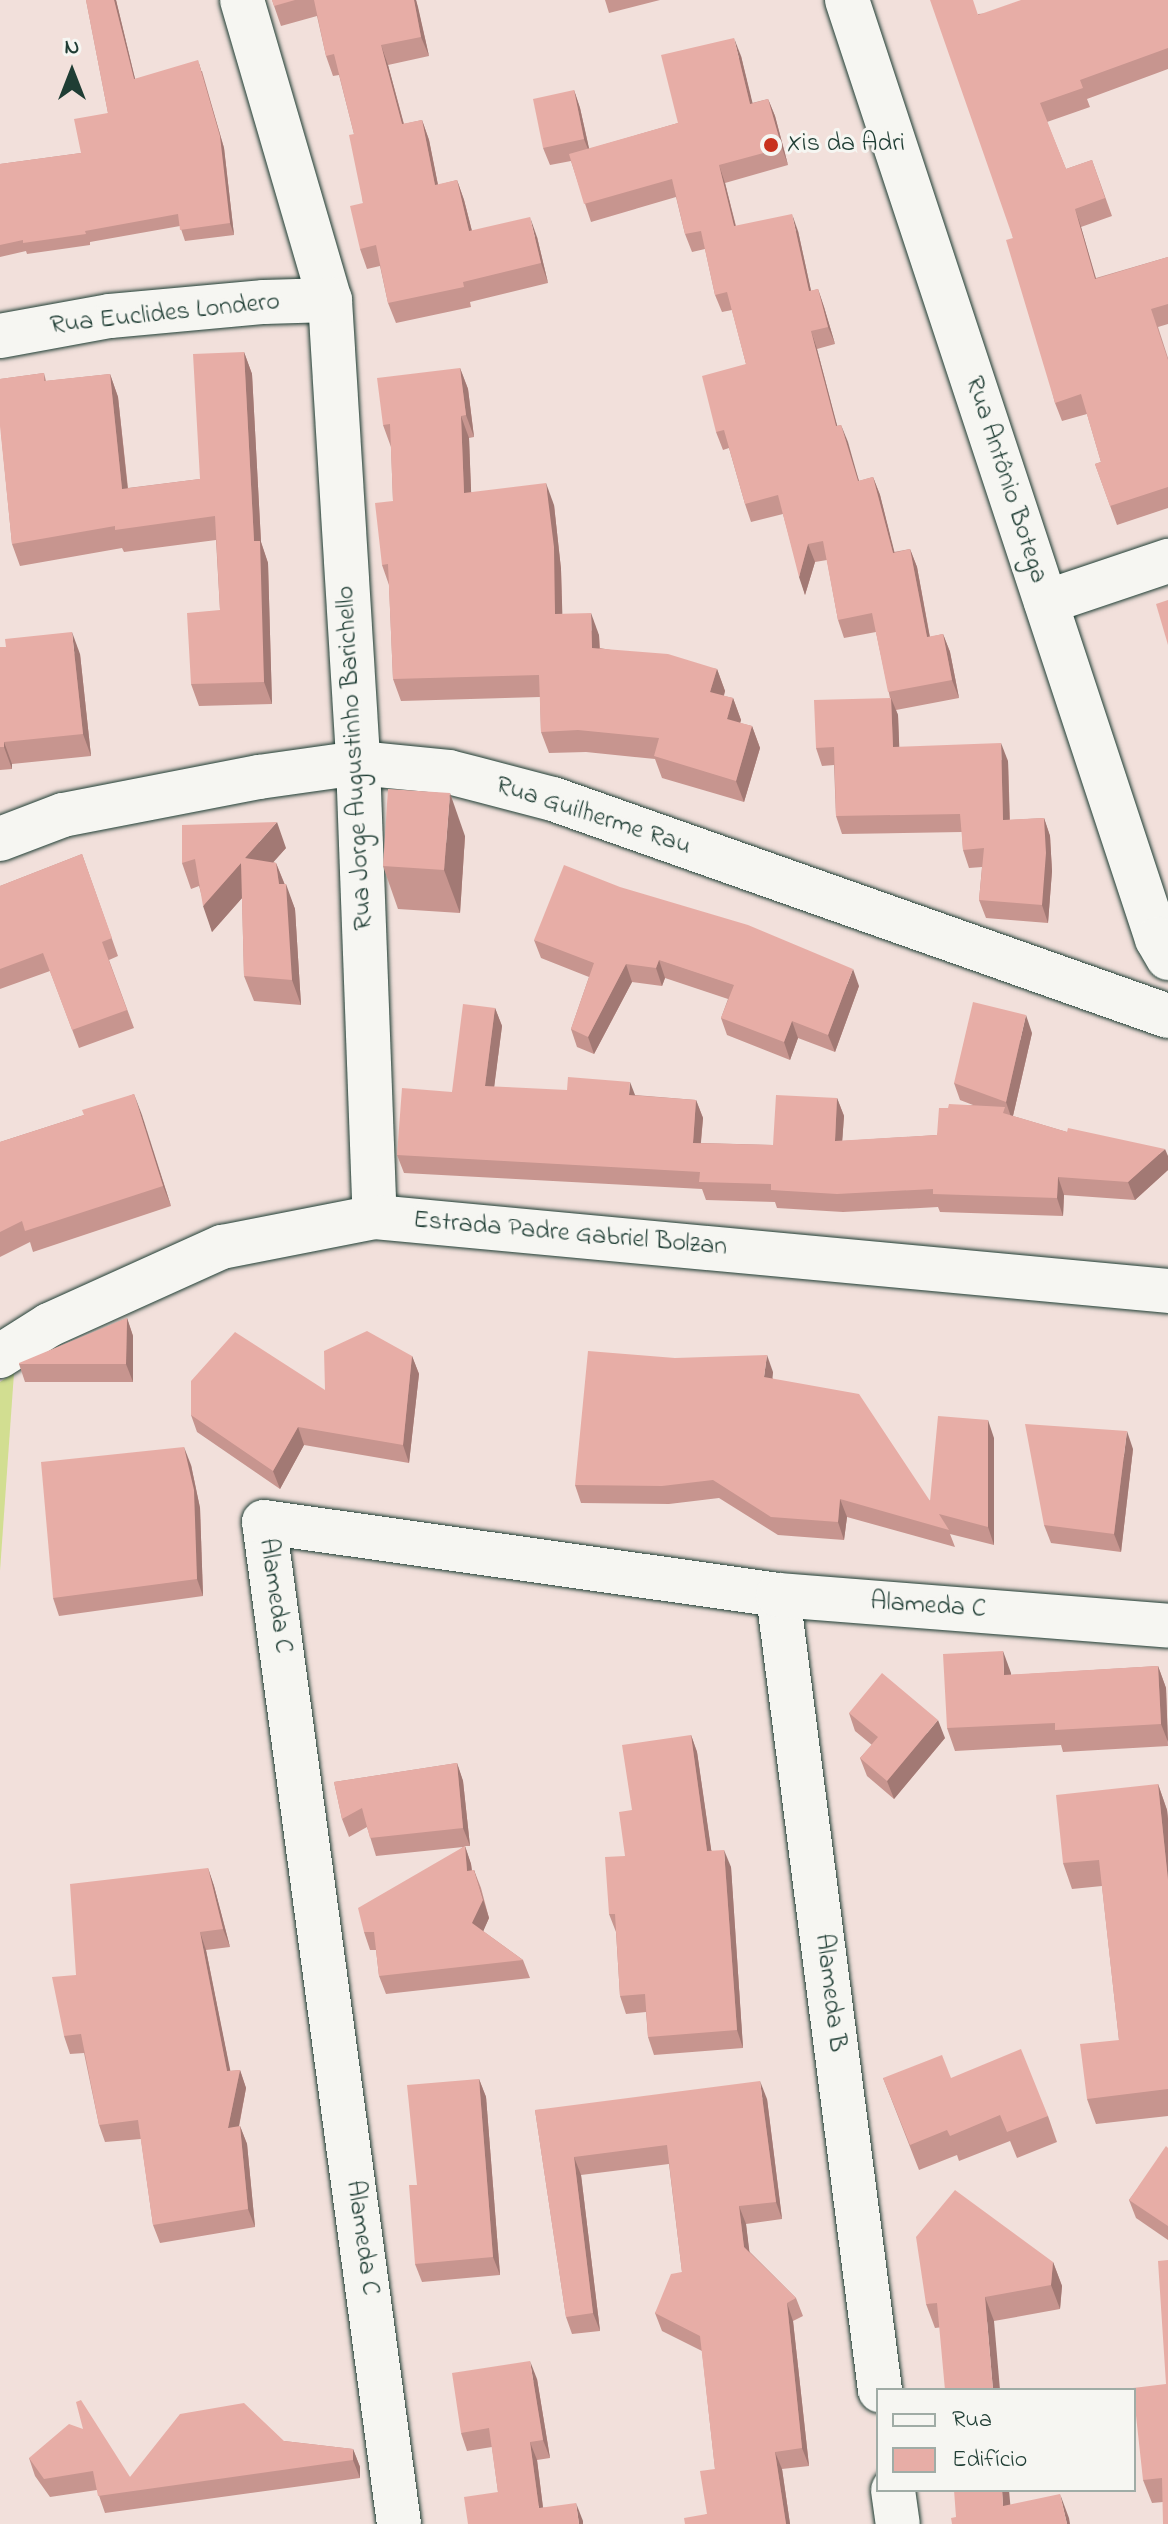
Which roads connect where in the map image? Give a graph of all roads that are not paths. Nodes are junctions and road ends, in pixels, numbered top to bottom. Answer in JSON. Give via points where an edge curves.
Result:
{"nodes":[{"id":1,"x":242,"y":0,"type":"edge"},
{"id":2,"x":847,"y":0,"type":"edge"},
{"id":3,"x":330,"y":300,"type":"junction"},
{"id":4,"x":0,"y":336,"type":"edge"},
{"id":5,"x":1168,"y":561,"type":"edge"},
{"id":6,"x":1046,"y":602,"type":"junction"},
{"id":7,"x":358,"y":763,"type":"junction"},
{"id":8,"x":0,"y":839,"type":"edge"},
{"id":9,"x":1168,"y":958,"type":"edge"},
{"id":10,"x":1168,"y":1016,"type":"edge"},
{"id":11,"x":375,"y":1217,"type":"junction"},
{"id":12,"x":1168,"y":1291,"type":"edge"},
{"id":13,"x":0,"y":1356,"type":"edge"},
{"id":14,"x":778,"y":1595,"type":"junction"},
{"id":15,"x":1168,"y":1626,"type":"edge"},
{"id":16,"x":880,"y":2388,"type":"edge"},
{"id":17,"x":893,"y":2492,"type":"edge"},
{"id":18,"x":399,"y":2524,"type":"edge"},
{"id":19,"x":898,"y":2524,"type":"edge"}],
"edges":[{"from":1,"to":3,"type":"street","name":"Rua Jorge Augustinho Barichello"},
{"from":2,"to":6,"type":"street","name":"Rua Antônio Botega"},
{"from":3,"to":4,"type":"street","name":"Rua Euclides Londero","via":[[110,316]]},
{"from":3,"to":7,"type":"street","name":"Rua Jorge Augustinho Barichello"},
{"from":5,"to":6,"type":"street"},
{"from":6,"to":9,"type":"street","name":"Rua Antônio Botega","via":[[1157,939]]},
{"from":7,"to":8,"type":"street","name":"Rua Guilherme Rau","via":[[63,815]]},
{"from":7,"to":10,"type":"street","name":"Rua Guilherme Rau","via":[[449,772],[553,799]]},
{"from":7,"to":11,"type":"street","name":"Rua Jorge Augustinho Barichello"},
{"from":11,"to":12,"type":"street","name":"Estrada Padre Gabriel Bolzan"},
{"from":11,"to":13,"type":"street","name":"Estrada Padre Gabriel Bolzan","via":[[222,1247],[49,1325]]},
{"from":14,"to":15,"type":"street","name":"Alameda C"},
{"from":14,"to":16,"type":"street","name":"Alameda B"},
{"from":14,"to":18,"type":"street","name":"Alameda C","via":[[264,1522]]},
{"from":17,"to":19,"type":"street"}]}
